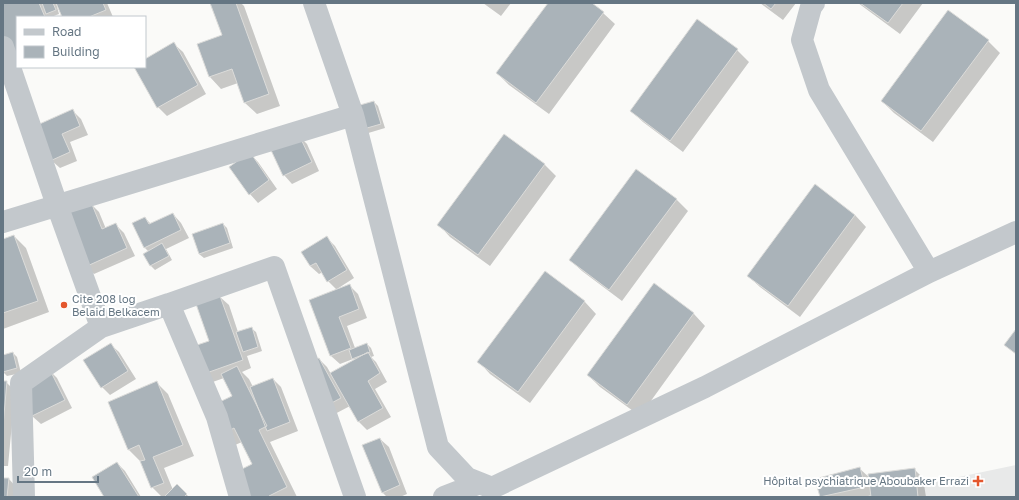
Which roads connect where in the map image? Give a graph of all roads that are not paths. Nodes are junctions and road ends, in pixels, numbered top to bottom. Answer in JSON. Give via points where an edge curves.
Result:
{"nodes":[{"id":1,"x":314,"y":3,"type":"edge"},
{"id":2,"x":814,"y":3,"type":"edge"},
{"id":3,"x":3,"y":47,"type":"edge"},
{"id":4,"x":353,"y":115,"type":"junction"},
{"id":5,"x":57,"y":205,"type":"junction"},
{"id":6,"x":3,"y":222,"type":"edge"},
{"id":7,"x":1016,"y":232,"type":"edge"},
{"id":8,"x":929,"y":272,"type":"junction"},
{"id":9,"x":169,"y":304,"type":"junction"},
{"id":10,"x":101,"y":327,"type":"junction"},
{"id":11,"x":480,"y":483,"type":"junction"},
{"id":12,"x":24,"y":497,"type":"edge"},
{"id":13,"x":240,"y":497,"type":"edge"},
{"id":14,"x":355,"y":497,"type":"edge"},
{"id":15,"x":444,"y":497,"type":"edge"}],
"edges":[{"from":1,"to":4,"type":"street"},
{"from":2,"to":8,"type":"street","via":[[802,40],[819,90]]},
{"from":3,"to":5,"type":"street"},
{"from":4,"to":5,"type":"street"},
{"from":4,"to":11,"type":"street","via":[[438,447],[467,478]]},
{"from":5,"to":6,"type":"street"},
{"from":5,"to":10,"type":"street"},
{"from":7,"to":8,"type":"street"},
{"from":8,"to":11,"type":"street","via":[[705,387],[492,488]]},
{"from":9,"to":10,"type":"street"},
{"from":9,"to":13,"type":"street","via":[[217,417]]},
{"from":9,"to":14,"type":"street","via":[[274,267]]},
{"from":10,"to":12,"type":"street","via":[[22,383]]},
{"from":11,"to":15,"type":"street"}]}
